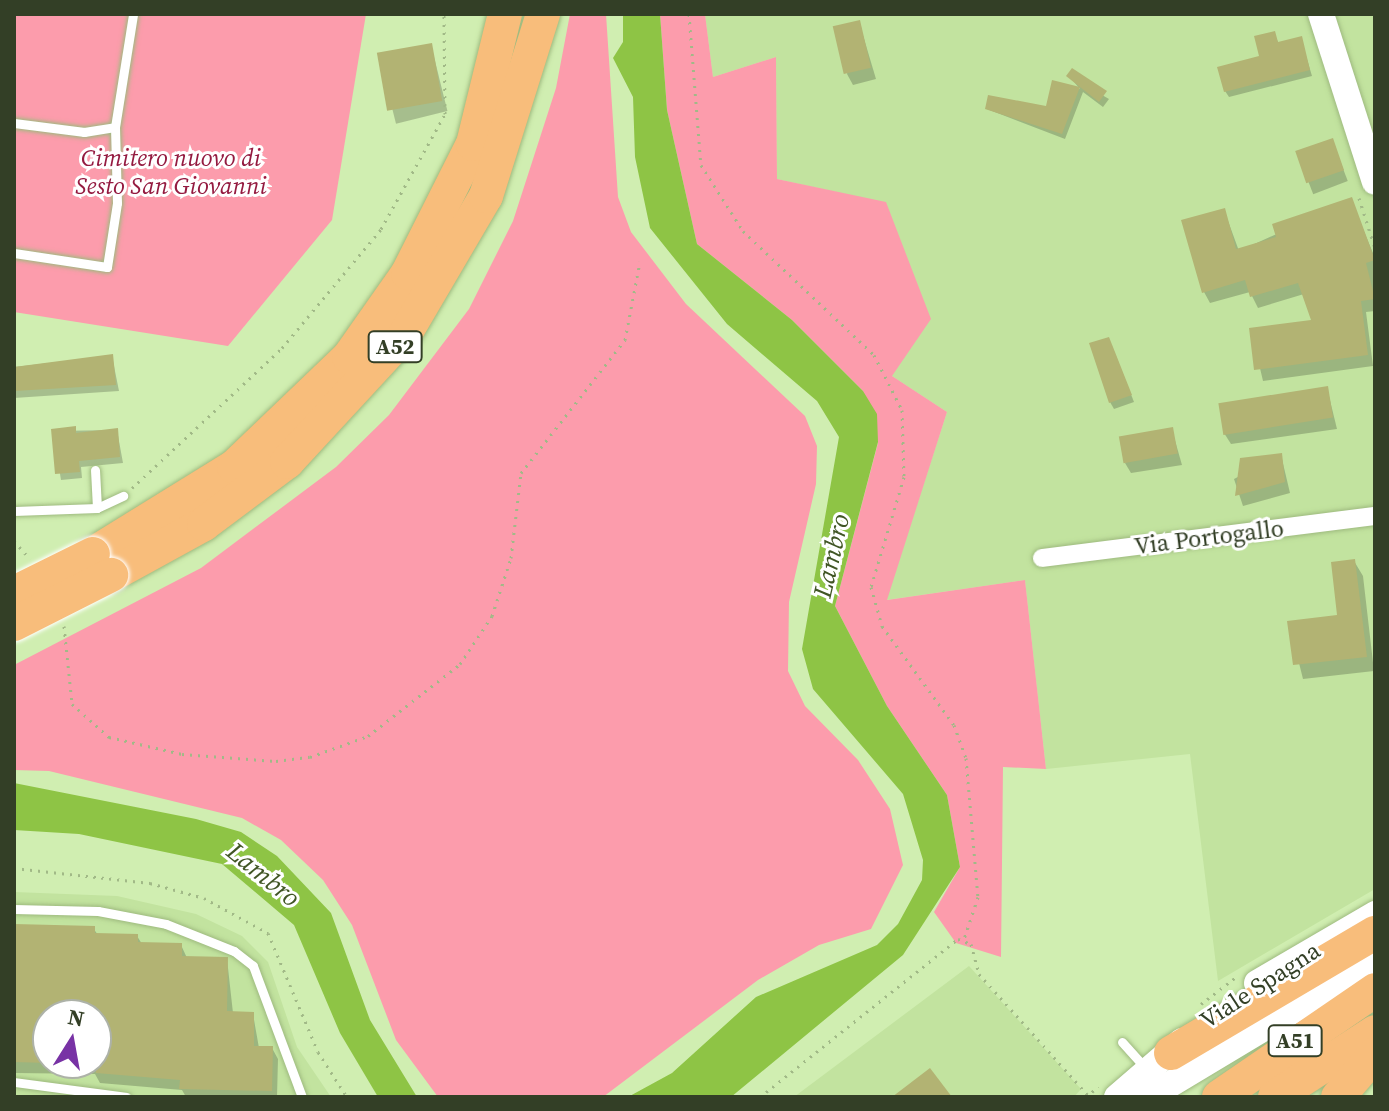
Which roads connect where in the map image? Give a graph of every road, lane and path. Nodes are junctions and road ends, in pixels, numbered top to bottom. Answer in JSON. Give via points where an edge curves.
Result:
{"nodes":[{"id":1,"x":133,"y":14,"type":"edge"},
{"id":2,"x":444,"y":14,"type":"edge"},
{"id":3,"x":505,"y":14,"type":"edge"},
{"id":4,"x":543,"y":14,"type":"edge"},
{"id":5,"x":689,"y":14,"type":"edge"},
{"id":6,"x":1321,"y":14,"type":"edge"},
{"id":7,"x":14,"y":123,"type":"edge"},
{"id":8,"x":115,"y":127,"type":"junction"},
{"id":9,"x":1375,"y":182,"type":"edge"},
{"id":10,"x":14,"y":253,"type":"edge"},
{"id":11,"x":640,"y":261,"type":"dead end"},
{"id":12,"x":1375,"y":318,"type":"edge"},
{"id":13,"x":1375,"y":327,"type":"edge"},
{"id":14,"x":95,"y":470,"type":"dead end"},
{"id":15,"x":123,"y":496,"type":"joint"},
{"id":16,"x":97,"y":508,"type":"junction"},
{"id":17,"x":14,"y":511,"type":"edge"},
{"id":18,"x":1375,"y":516,"type":"edge"},
{"id":19,"x":14,"y":541,"type":"edge"},
{"id":20,"x":97,"y":557,"type":"junction"},
{"id":21,"x":1042,"y":558,"type":"dead end"},
{"id":22,"x":23,"y":568,"type":"edge"},
{"id":23,"x":14,"y":593,"type":"edge"},
{"id":24,"x":58,"y":613,"type":"dead end"},
{"id":25,"x":14,"y":624,"type":"edge"},
{"id":26,"x":14,"y":909,"type":"edge"},
{"id":27,"x":1375,"y":914,"type":"edge"},
{"id":28,"x":1375,"y":933,"type":"edge"},
{"id":29,"x":964,"y":939,"type":"junction"},
{"id":30,"x":1375,"y":961,"type":"edge"},
{"id":31,"x":1375,"y":990,"type":"edge"},
{"id":32,"x":1375,"y":1032,"type":"edge"},
{"id":33,"x":1122,"y":1042,"type":"dead end"},
{"id":34,"x":1375,"y":1054,"type":"edge"},
{"id":35,"x":1156,"y":1074,"type":"edge"},
{"id":36,"x":14,"y":1082,"type":"edge"},
{"id":37,"x":1088,"y":1095,"type":"edge"},
{"id":38,"x":126,"y":1097,"type":"edge"},
{"id":39,"x":302,"y":1097,"type":"edge"},
{"id":40,"x":760,"y":1097,"type":"edge"},
{"id":41,"x":1117,"y":1097,"type":"edge"},
{"id":42,"x":1219,"y":1097,"type":"edge"},
{"id":43,"x":1275,"y":1097,"type":"edge"},
{"id":44,"x":1338,"y":1097,"type":"edge"}],
"edges":[{"from":1,"to":8,"type":"lane"},
{"from":2,"to":15,"type":"path","via":[[445,114],[381,229],[282,348]]},
{"from":3,"to":20,"type":"highway","number":"A52","via":[[473,144],[408,273],[349,357],[234,467]]},
{"from":4,"to":20,"type":"highway","number":"A52","via":[[486,196],[405,334],[287,462],[204,524]]},
{"from":5,"to":29,"type":"path","via":[[701,165],[743,231],[874,355],[902,410],[904,477],[871,587],[882,626],[954,725],[966,758],[978,897]]},
{"from":6,"to":9,"type":"street"},
{"from":7,"to":8,"type":"lane","via":[[84,132]]},
{"from":8,"to":10,"type":"lane","via":[[117,203],[107,267]]},
{"from":11,"to":24,"type":"path","via":[[625,340],[521,473],[511,558],[484,629],[460,664],[368,736],[276,761],[182,754],[109,737],[72,704]]},
{"from":12,"to":13,"type":"path"},
{"from":14,"to":16,"type":"lane"},
{"from":15,"to":16,"type":"lane"},
{"from":16,"to":17,"type":"lane"},
{"from":18,"to":21,"type":"street","name":"Via Portogallo"},
{"from":19,"to":22,"type":"path"},
{"from":20,"to":22,"type":"highway"},
{"from":20,"to":23,"type":"highway","number":"A52","bridge":true},
{"from":20,"to":25,"type":"highway","number":"A52","bridge":true},
{"from":26,"to":39,"type":"lane","via":[[98,911],[166,924],[234,951],[253,966]]},
{"from":27,"to":35,"type":"street","name":"Viale Spagna","via":[[1227,1002]]},
{"from":28,"to":35,"type":"highway"},
{"from":29,"to":37,"type":"path","via":[[979,974]]},
{"from":29,"to":40,"type":"path"},
{"from":30,"to":35,"type":"street","name":"Viale Spagna"},
{"from":31,"to":42,"type":"highway","number":"A51"},
{"from":32,"to":43,"type":"highway","number":"A51"},
{"from":33,"to":35,"type":"lane"},
{"from":34,"to":44,"type":"highway"},
{"from":35,"to":41,"type":"street","name":"Viale Spagna"},
{"from":36,"to":38,"type":"lane"}]}
